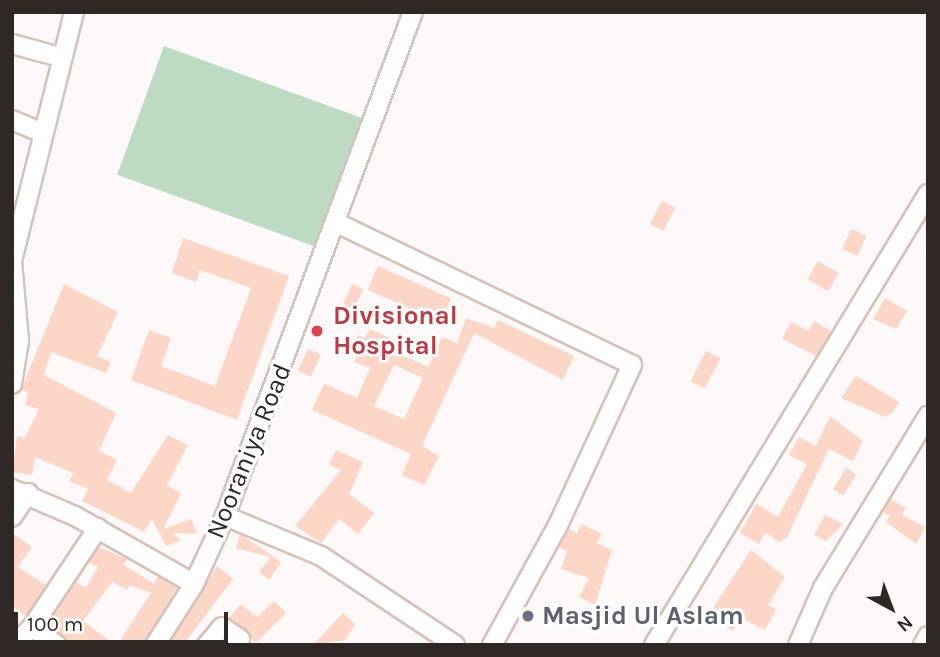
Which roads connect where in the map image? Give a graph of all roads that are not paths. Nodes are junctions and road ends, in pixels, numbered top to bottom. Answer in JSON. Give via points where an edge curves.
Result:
{"nodes":[{"id":1,"x":74,"y":12,"type":"edge"},
{"id":2,"x":413,"y":12,"type":"edge"},
{"id":3,"x":12,"y":44,"type":"edge"},
{"id":4,"x":60,"y":57,"type":"junction"},
{"id":5,"x":12,"y":120,"type":"edge"},
{"id":6,"x":42,"y":133,"type":"junction"},
{"id":7,"x":928,"y":194,"type":"edge"},
{"id":8,"x":337,"y":223,"type":"junction"},
{"id":9,"x":16,"y":230,"type":"edge"},
{"id":10,"x":12,"y":384,"type":"edge"},
{"id":11,"x":928,"y":416,"type":"edge"},
{"id":12,"x":20,"y":491,"type":"edge"},
{"id":13,"x":225,"y":516,"type":"junction"},
{"id":14,"x":12,"y":517,"type":"edge"},
{"id":15,"x":98,"y":528,"type":"junction"},
{"id":16,"x":194,"y":584,"type":"junction"},
{"id":17,"x":32,"y":627,"type":"junction"},
{"id":18,"x":928,"y":636,"type":"edge"},
{"id":19,"x":240,"y":639,"type":"dead end"},
{"id":20,"x":14,"y":645,"type":"edge"},
{"id":21,"x":57,"y":645,"type":"edge"},
{"id":22,"x":155,"y":645,"type":"edge"},
{"id":23,"x":207,"y":645,"type":"edge"},
{"id":24,"x":455,"y":645,"type":"edge"},
{"id":25,"x":492,"y":645,"type":"edge"},
{"id":26,"x":654,"y":645,"type":"edge"},
{"id":27,"x":798,"y":645,"type":"edge"},
{"id":28,"x":922,"y":645,"type":"edge"}],
"edges":[{"from":1,"to":4,"type":"street"},
{"from":2,"to":8,"type":"street","name":"Nooraniya Road"},
{"from":3,"to":4,"type":"street"},
{"from":4,"to":6,"type":"street"},
{"from":5,"to":6,"type":"street"},
{"from":6,"to":9,"type":"street"},
{"from":7,"to":26,"type":"street"},
{"from":8,"to":13,"type":"street","name":"Nooraniya Road"},
{"from":8,"to":25,"type":"street","via":[[632,365],[557,527]]},
{"from":9,"to":10,"type":"street","via":[[12,261],[19,341]]},
{"from":11,"to":27,"type":"street","via":[[822,588]]},
{"from":12,"to":14,"type":"street"},
{"from":12,"to":15,"type":"street"},
{"from":13,"to":16,"type":"street","name":"Nooraniya Road"},
{"from":13,"to":24,"type":"street","via":[[321,556]]},
{"from":15,"to":16,"type":"street"},
{"from":15,"to":17,"type":"street"},
{"from":16,"to":22,"type":"street","name":"Nooraniya Road"},
{"from":17,"to":20,"type":"street"},
{"from":17,"to":21,"type":"street"},
{"from":18,"to":28,"type":"street"},
{"from":19,"to":23,"type":"street","via":[[222,627]]}]}
